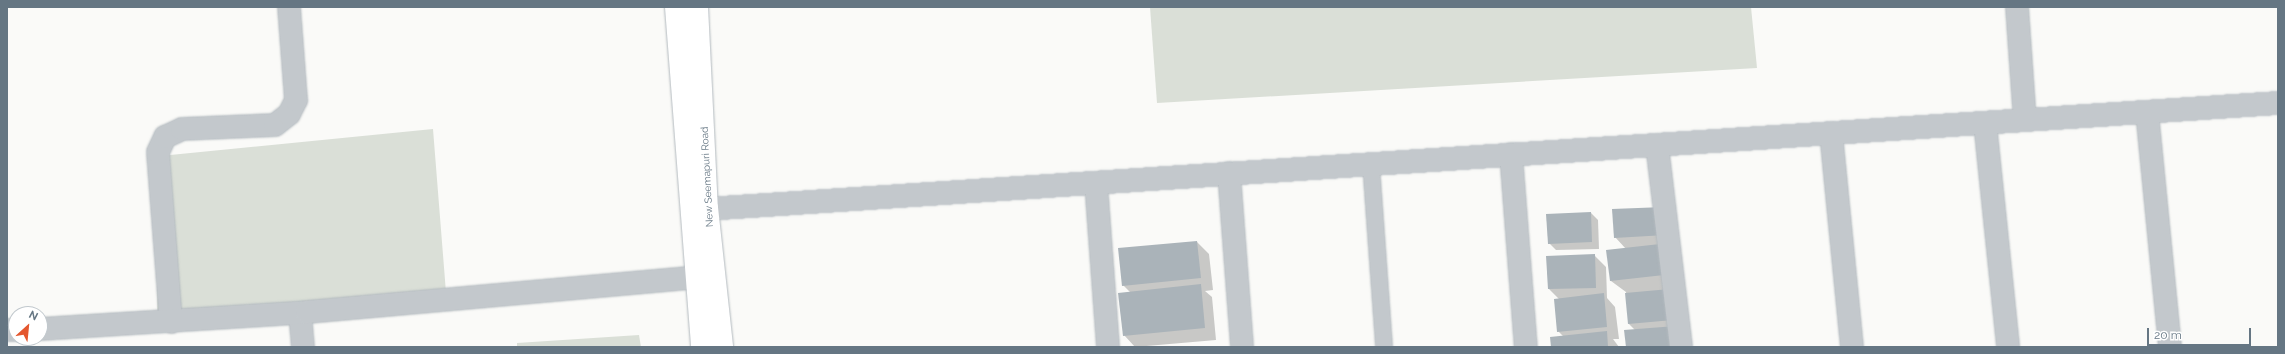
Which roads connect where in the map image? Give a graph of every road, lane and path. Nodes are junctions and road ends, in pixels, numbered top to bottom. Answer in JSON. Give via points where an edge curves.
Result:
{"nodes":[{"id":1,"x":289,"y":7,"type":"edge"},
{"id":2,"x":676,"y":7,"type":"edge"},
{"id":3,"x":697,"y":7,"type":"edge"},
{"id":4,"x":2017,"y":7,"type":"edge"},
{"id":5,"x":2278,"y":103,"type":"edge"},
{"id":6,"x":2147,"y":112,"type":"junction"},
{"id":7,"x":2025,"y":120,"type":"junction"},
{"id":8,"x":1985,"y":123,"type":"junction"},
{"id":9,"x":1831,"y":133,"type":"junction"},
{"id":10,"x":1657,"y":144,"type":"junction"},
{"id":11,"x":1510,"y":154,"type":"junction"},
{"id":12,"x":1371,"y":164,"type":"junction"},
{"id":13,"x":1229,"y":173,"type":"junction"},
{"id":14,"x":1096,"y":183,"type":"junction"},
{"id":15,"x":699,"y":209,"type":"junction"},
{"id":16,"x":697,"y":277,"type":"junction"},
{"id":17,"x":300,"y":312,"type":"junction"},
{"id":18,"x":171,"y":322,"type":"junction"},
{"id":19,"x":48,"y":328,"type":"edge"},
{"id":20,"x":303,"y":347,"type":"edge"},
{"id":21,"x":702,"y":347,"type":"edge"},
{"id":22,"x":722,"y":347,"type":"edge"},
{"id":23,"x":1108,"y":347,"type":"edge"},
{"id":24,"x":1242,"y":347,"type":"edge"},
{"id":25,"x":1384,"y":347,"type":"edge"},
{"id":26,"x":1526,"y":347,"type":"edge"},
{"id":27,"x":1681,"y":347,"type":"edge"},
{"id":28,"x":1852,"y":347,"type":"edge"},
{"id":29,"x":2008,"y":347,"type":"edge"},
{"id":30,"x":2170,"y":347,"type":"edge"}],
"edges":[{"from":1,"to":18,"type":"street","via":[[296,100],[289,114],[275,125],[182,129],[165,137],[158,152]]},
{"from":2,"to":15,"type":"main road","name":"New Seemapuri Road"},
{"from":3,"to":15,"type":"main road","name":"New Seemapuri Road"},
{"from":4,"to":7,"type":"street"},
{"from":5,"to":6,"type":"street"},
{"from":6,"to":7,"type":"street"},
{"from":6,"to":30,"type":"street"},
{"from":7,"to":8,"type":"street"},
{"from":8,"to":9,"type":"street"},
{"from":8,"to":29,"type":"street"},
{"from":9,"to":10,"type":"street"},
{"from":9,"to":28,"type":"street"},
{"from":10,"to":11,"type":"street"},
{"from":10,"to":27,"type":"street"},
{"from":11,"to":12,"type":"street"},
{"from":11,"to":26,"type":"street"},
{"from":12,"to":13,"type":"street"},
{"from":12,"to":25,"type":"lane"},
{"from":13,"to":14,"type":"street"},
{"from":13,"to":24,"type":"street"},
{"from":14,"to":15,"type":"street"},
{"from":14,"to":23,"type":"street"},
{"from":15,"to":16,"type":"main road","name":"New Seemapuri Road"},
{"from":15,"to":22,"type":"main road","name":"New Seemapuri Road"},
{"from":16,"to":17,"type":"street"},
{"from":16,"to":21,"type":"main road","name":"New Seemapuri Road"},
{"from":17,"to":18,"type":"street"},
{"from":17,"to":20,"type":"street"},
{"from":18,"to":19,"type":"street"}]}
